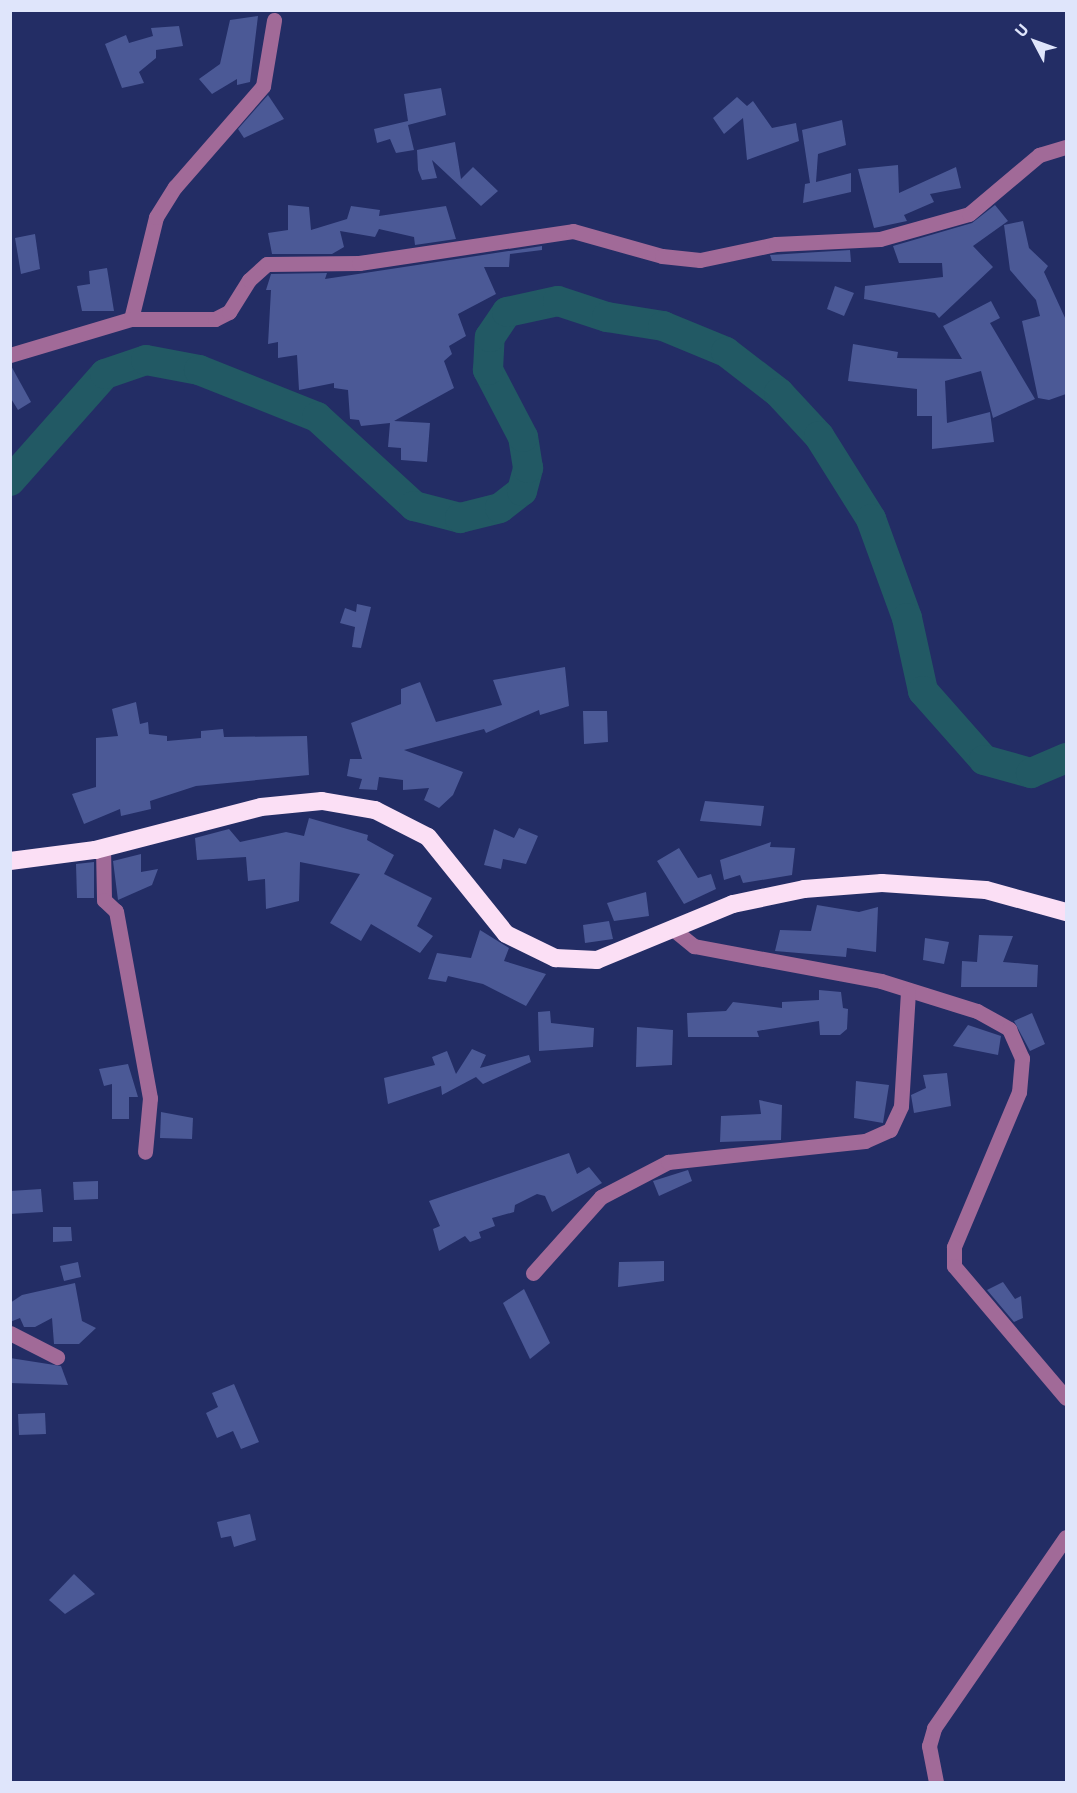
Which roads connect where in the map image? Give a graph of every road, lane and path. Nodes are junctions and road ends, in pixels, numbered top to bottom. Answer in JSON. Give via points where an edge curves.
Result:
{"nodes":[{"id":1,"x":274,"y":20,"type":"dead end"},
{"id":2,"x":1066,"y":147,"type":"edge"},
{"id":3,"x":130,"y":318,"type":"junction"},
{"id":4,"x":10,"y":355,"type":"edge"},
{"id":5,"x":103,"y":847,"type":"junction"},
{"id":6,"x":10,"y":861,"type":"edge"},
{"id":7,"x":1066,"y":912,"type":"edge"},
{"id":8,"x":674,"y":930,"type":"junction"},
{"id":9,"x":908,"y":993,"type":"junction"},
{"id":10,"x":145,"y":1152,"type":"dead end"},
{"id":11,"x":533,"y":1273,"type":"dead end"},
{"id":12,"x":10,"y":1334,"type":"edge"},
{"id":13,"x":57,"y":1357,"type":"dead end"},
{"id":14,"x":1066,"y":1398,"type":"edge"},
{"id":15,"x":1066,"y":1537,"type":"edge"},
{"id":16,"x":936,"y":1782,"type":"edge"}],
"edges":[{"from":1,"to":3,"type":"street","via":[[263,86],[175,187],[156,217]]},
{"from":2,"to":3,"type":"street","via":[[1039,155],[969,214],[880,239],[776,244],[700,260],[662,256],[594,234],[554,233],[359,263],[267,264],[253,274],[229,312],[215,319]]},
{"from":3,"to":4,"type":"street"},
{"from":5,"to":6,"type":"highway"},
{"from":5,"to":8,"type":"highway","via":[[261,807],[321,801],[375,810],[428,837],[506,934],[532,951],[597,960]]},
{"from":5,"to":10,"type":"street","via":[[104,900],[116,911],[150,1098]]},
{"from":7,"to":8,"type":"highway","via":[[986,890],[866,884],[757,897]]},
{"from":8,"to":9,"type":"street","via":[[694,946],[881,981]]},
{"from":9,"to":11,"type":"street","via":[[902,1106],[890,1130],[865,1141],[668,1162],[626,1179],[602,1197]]},
{"from":9,"to":14,"type":"street","via":[[1001,1021],[1022,1058],[1012,1113],[954,1247],[954,1266]]},
{"from":12,"to":13,"type":"street"},
{"from":15,"to":16,"type":"street","via":[[934,1728],[929,1746]]}]}
